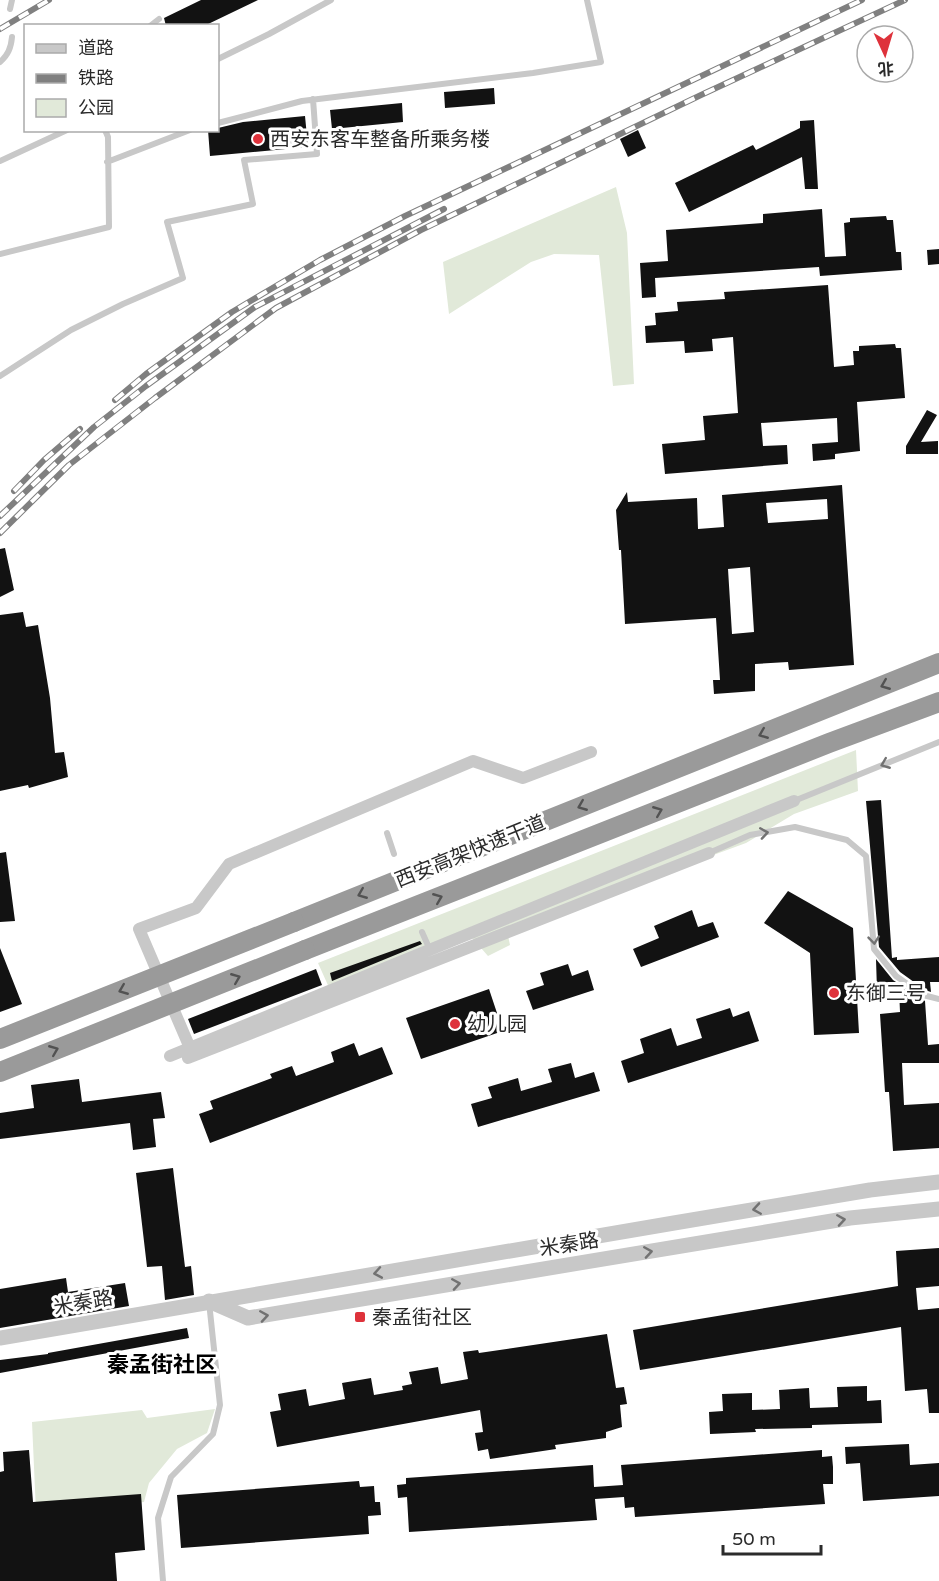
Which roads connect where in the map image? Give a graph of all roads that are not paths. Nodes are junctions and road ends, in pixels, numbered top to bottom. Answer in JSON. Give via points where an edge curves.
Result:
{"nodes":[{"id":1,"x":12,"y":0,"type":"edge"},
{"id":2,"x":331,"y":0,"type":"edge"},
{"id":3,"x":587,"y":0,"type":"edge"},
{"id":4,"x":10,"y":9,"type":"dead end"},
{"id":5,"x":159,"y":19,"type":"dead end"},
{"id":6,"x":153,"y":24,"type":"edge"},
{"id":7,"x":12,"y":38,"type":"dead end"},
{"id":8,"x":219,"y":59,"type":"edge"},
{"id":9,"x":0,"y":62,"type":"edge"},
{"id":10,"x":313,"y":99,"type":"junction"},
{"id":11,"x":219,"y":123,"type":"edge"},
{"id":12,"x":63,"y":132,"type":"edge"},
{"id":13,"x":106,"y":132,"type":"edge"},
{"id":14,"x":185,"y":132,"type":"edge"},
{"id":15,"x":0,"y":161,"type":"edge"},
{"id":16,"x":107,"y":162,"type":"junction"},
{"id":17,"x":0,"y":254,"type":"edge"},
{"id":18,"x":0,"y":376,"type":"edge"},
{"id":19,"x":939,"y":663,"type":"edge"},
{"id":20,"x":939,"y":702,"type":"edge"},
{"id":21,"x":939,"y":742,"type":"edge"},
{"id":22,"x":591,"y":752,"type":"dead end"},
{"id":23,"x":794,"y":801,"type":"joint"},
{"id":24,"x":387,"y":833,"type":"dead end"},
{"id":25,"x":709,"y":853,"type":"joint"},
{"id":26,"x":394,"y":854,"type":"dead end"},
{"id":27,"x":422,"y":932,"type":"dead end"},
{"id":28,"x":430,"y":950,"type":"junction"},
{"id":29,"x":939,"y":999,"type":"edge"},
{"id":30,"x":0,"y":1039,"type":"edge"},
{"id":31,"x":192,"y":1052,"type":"junction"},
{"id":32,"x":172,"y":1060,"type":"dead end"},
{"id":33,"x":0,"y":1072,"type":"edge"},
{"id":34,"x":939,"y":1182,"type":"edge"},
{"id":35,"x":939,"y":1209,"type":"edge"},
{"id":36,"x":345,"y":1278,"type":"junction"},
{"id":37,"x":209,"y":1301,"type":"junction"},
{"id":38,"x":348,"y":1302,"type":"junction"},
{"id":39,"x":0,"y":1338,"type":"edge"},
{"id":40,"x":163,"y":1581,"type":"edge"}],
"edges":[{"from":1,"to":4,"type":"lane"},
{"from":2,"to":8,"type":"lane"},
{"from":3,"to":10,"type":"lane","via":[[601,62]]},
{"from":5,"to":6,"type":"lane"},
{"from":7,"to":9,"type":"lane","via":[[11,47]]},
{"from":10,"to":11,"type":"lane"},
{"from":10,"to":18,"type":"lane","via":[[317,154],[244,160],[253,204],[167,222],[183,278],[70,330]]},
{"from":12,"to":15,"type":"lane"},
{"from":13,"to":16,"type":"lane"},
{"from":14,"to":16,"type":"lane"},
{"from":16,"to":17,"type":"lane","via":[[109,227]]},
{"from":19,"to":30,"type":"highway","name":"西安高架快速干道","one_way":true,"bridge":true},
{"from":33,"to":20,"type":"highway","name":"西安高架快速干道","one_way":true,"bridge":true},
{"from":21,"to":23,"type":"lane","one_way":true},
{"from":22,"to":31,"type":"street","via":[[523,778],[473,761],[229,864],[195,908],[139,929]]},
{"from":23,"to":28,"type":"street"},
{"from":24,"to":26,"type":"lane"},
{"from":25,"to":29,"type":"lane","one_way":true,"via":[[750,835],[795,827],[847,840],[866,856],[874,949],[896,976],[924,995]]},
{"from":25,"to":31,"type":"street"},
{"from":27,"to":28,"type":"lane"},
{"from":28,"to":31,"type":"street"},
{"from":31,"to":32,"type":"street"},
{"from":34,"to":36,"type":"street","name":"米秦路","one_way":true,"via":[[870,1190]]},
{"from":38,"to":35,"type":"street","name":"米秦路","one_way":true,"via":[[850,1218]]},
{"from":36,"to":37,"type":"street","name":"米秦路"},
{"from":36,"to":38,"type":"street"},
{"from":37,"to":38,"type":"street","name":"米秦路","one_way":true,"via":[[248,1318]]},
{"from":37,"to":39,"type":"street","name":"米秦路"},
{"from":37,"to":40,"type":"lane","via":[[220,1405],[213,1434],[171,1477],[158,1518]]}]}
